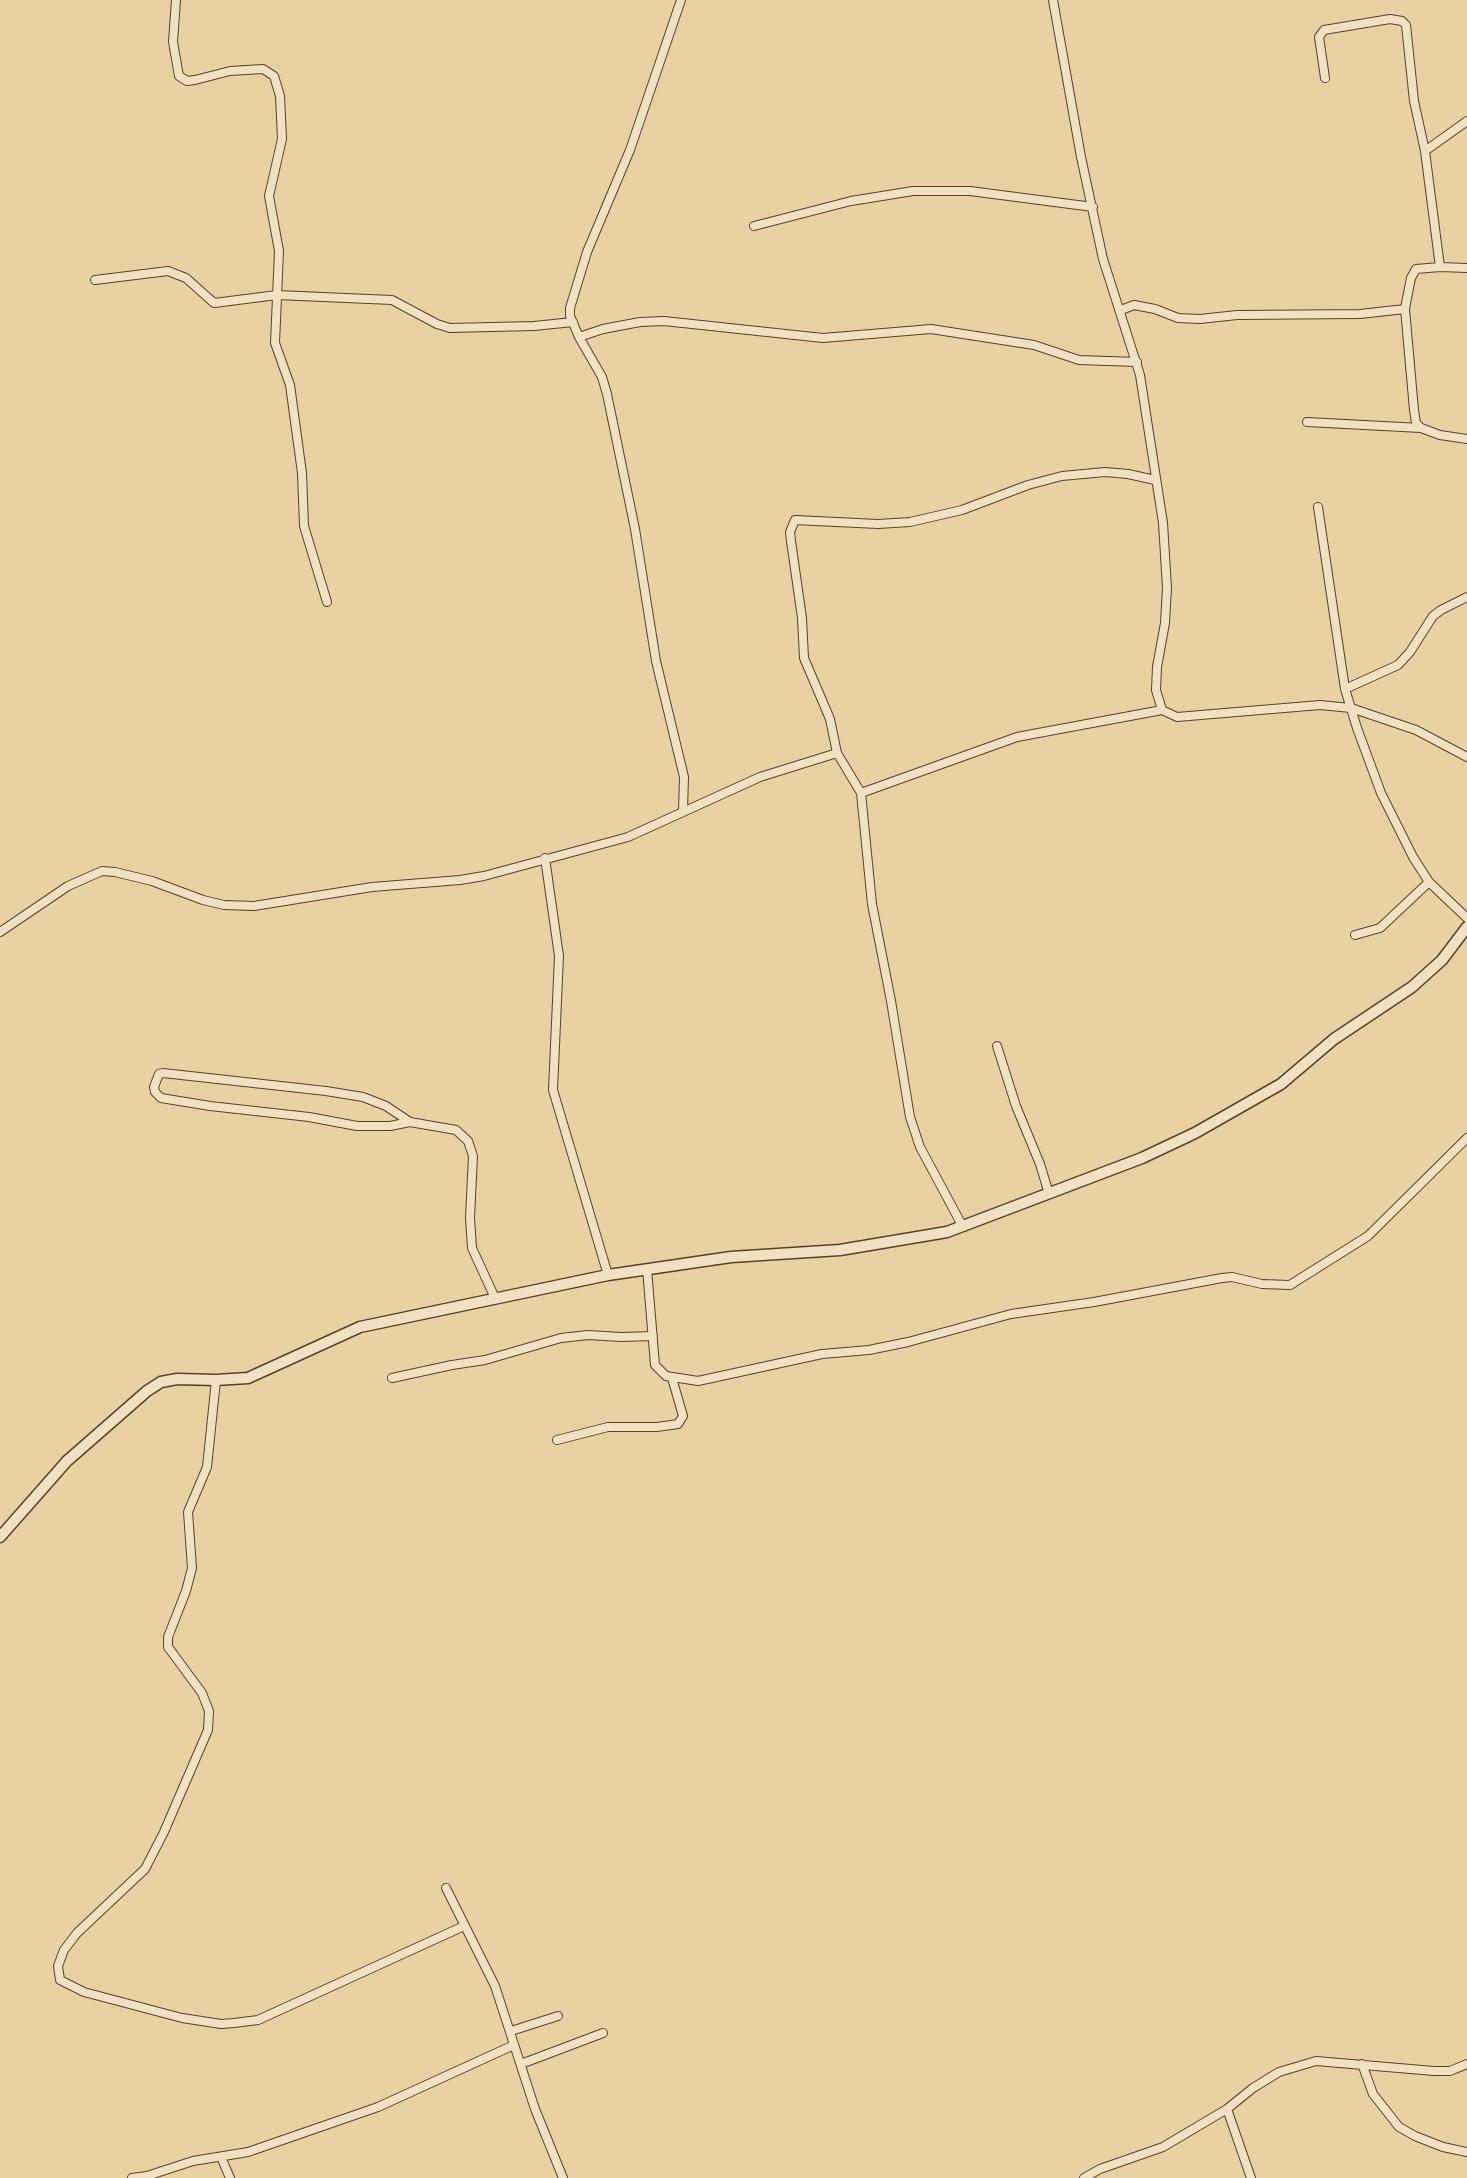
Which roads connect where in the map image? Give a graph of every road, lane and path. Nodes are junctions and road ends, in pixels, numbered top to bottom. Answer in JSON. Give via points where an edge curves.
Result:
{"nodes":[{"id":1,"x":176,"y":0,"type":"edge"},
{"id":2,"x":681,"y":0,"type":"edge"},
{"id":3,"x":1053,"y":0,"type":"edge"},
{"id":4,"x":1325,"y":78,"type":"dead end"},
{"id":5,"x":1467,"y":121,"type":"edge"},
{"id":6,"x":1425,"y":151,"type":"junction"},
{"id":7,"x":1093,"y":207,"type":"junction"},
{"id":8,"x":754,"y":226,"type":"dead end"},
{"id":9,"x":1440,"y":267,"type":"junction"},
{"id":10,"x":1467,"y":268,"type":"edge"},
{"id":11,"x":95,"y":280,"type":"dead end"},
{"id":12,"x":277,"y":295,"type":"junction"},
{"id":13,"x":1405,"y":309,"type":"junction"},
{"id":14,"x":1121,"y":310,"type":"junction"},
{"id":15,"x":573,"y":322,"type":"junction"},
{"id":16,"x":579,"y":337,"type":"junction"},
{"id":17,"x":1137,"y":362,"type":"junction"},
{"id":18,"x":1307,"y":422,"type":"dead end"},
{"id":19,"x":1421,"y":428,"type":"junction"},
{"id":20,"x":1467,"y":439,"type":"edge"},
{"id":21,"x":1155,"y":480,"type":"junction"},
{"id":22,"x":1318,"y":507,"type":"dead end"},
{"id":23,"x":1467,"y":597,"type":"edge"},
{"id":24,"x":327,"y":602,"type":"dead end"},
{"id":25,"x":1345,"y":689,"type":"junction"},
{"id":26,"x":1351,"y":708,"type":"junction"},
{"id":27,"x":1162,"y":710,"type":"junction"},
{"id":28,"x":837,"y":753,"type":"junction"},
{"id":29,"x":1467,"y":757,"type":"edge"},
{"id":30,"x":861,"y":793,"type":"junction"},
{"id":31,"x":683,"y":811,"type":"junction"},
{"id":32,"x":545,"y":858,"type":"junction"},
{"id":33,"x":1429,"y":882,"type":"junction"},
{"id":34,"x":1467,"y":918,"type":"edge"},
{"id":35,"x":1467,"y":927,"type":"edge"},
{"id":36,"x":0,"y":932,"type":"edge"},
{"id":37,"x":1355,"y":935,"type":"dead end"},
{"id":38,"x":997,"y":1046,"type":"dead end"},
{"id":39,"x":410,"y":1122,"type":"junction"},
{"id":40,"x":1467,"y":1138,"type":"edge"},
{"id":41,"x":1460,"y":1145,"type":"junction"},
{"id":42,"x":1467,"y":1152,"type":"edge"},
{"id":43,"x":1049,"y":1194,"type":"junction"},
{"id":44,"x":963,"y":1227,"type":"junction"},
{"id":45,"x":647,"y":1269,"type":"junction"},
{"id":46,"x":608,"y":1275,"type":"junction"},
{"id":47,"x":495,"y":1298,"type":"junction"},
{"id":48,"x":653,"y":1336,"type":"junction"},
{"id":49,"x":392,"y":1378,"type":"dead end"},
{"id":50,"x":672,"y":1378,"type":"junction"},
{"id":51,"x":216,"y":1380,"type":"junction"},
{"id":52,"x":557,"y":1440,"type":"dead end"},
{"id":53,"x":0,"y":1537,"type":"edge"},
{"id":54,"x":446,"y":1888,"type":"dead end"},
{"id":55,"x":464,"y":1926,"type":"junction"},
{"id":56,"x":558,"y":2016,"type":"dead end"},
{"id":57,"x":511,"y":2031,"type":"junction"},
{"id":58,"x":604,"y":2033,"type":"dead end"},
{"id":59,"x":514,"y":2045,"type":"junction"},
{"id":60,"x":521,"y":2064,"type":"junction"},
{"id":61,"x":1362,"y":2064,"type":"junction"},
{"id":62,"x":1467,"y":2064,"type":"edge"},
{"id":63,"x":1227,"y":2109,"type":"junction"},
{"id":64,"x":1467,"y":2152,"type":"edge"},
{"id":65,"x":222,"y":2157,"type":"junction"},
{"id":66,"x":132,"y":2178,"type":"edge"},
{"id":67,"x":230,"y":2178,"type":"edge"},
{"id":68,"x":563,"y":2178,"type":"edge"},
{"id":69,"x":1084,"y":2178,"type":"edge"},
{"id":70,"x":1251,"y":2178,"type":"edge"}],
"edges":[{"from":1,"to":12,"type":"street","via":[[173,42],[178,76],[187,81],[263,69],[277,82],[282,139],[269,196],[279,251]]},
{"from":2,"to":15,"type":"street","via":[[630,150],[575,285],[570,308]]},
{"from":3,"to":7,"type":"street"},
{"from":4,"to":6,"type":"street","via":[[1319,37],[1324,30],[1390,19],[1405,23]]},
{"from":5,"to":6,"type":"street"},
{"from":6,"to":9,"type":"street"},
{"from":7,"to":8,"type":"street","via":[[970,191],[913,191],[851,201]]},
{"from":7,"to":14,"type":"street","via":[[1107,275]]},
{"from":9,"to":10,"type":"street"},
{"from":9,"to":13,"type":"street","via":[[1413,272]]},
{"from":11,"to":12,"type":"street","via":[[168,271],[186,278],[215,303]]},
{"from":12,"to":15,"type":"street","via":[[392,300],[450,328]]},
{"from":12,"to":24,"type":"street","via":[[275,343],[290,385],[304,526]]},
{"from":13,"to":14,"type":"street","via":[[1199,319],[1134,305]]},
{"from":13,"to":19,"type":"street","via":[[1414,410]]},
{"from":14,"to":17,"type":"street"},
{"from":15,"to":16,"type":"street"},
{"from":16,"to":17,"type":"street","via":[[664,321],[823,338],[931,329],[1034,345],[1079,360]]},
{"from":16,"to":31,"type":"street","via":[[602,377],[611,409],[656,661],[684,777]]},
{"from":17,"to":21,"type":"street"},
{"from":18,"to":19,"type":"street"},
{"from":19,"to":20,"type":"street"},
{"from":21,"to":27,"type":"street","via":[[1167,588],[1156,690]]},
{"from":21,"to":28,"type":"street","via":[[1105,472],[1062,476],[962,510],[910,522],[793,522],[791,541],[804,658],[830,719]]},
{"from":22,"to":25,"type":"street"},
{"from":23,"to":25,"type":"street","via":[[1433,616],[1398,666]]},
{"from":25,"to":26,"type":"street"},
{"from":26,"to":27,"type":"street","via":[[1320,705],[1177,717]]},
{"from":26,"to":29,"type":"street","via":[[1416,730]]},
{"from":26,"to":33,"type":"street","via":[[1391,816]]},
{"from":27,"to":30,"type":"street","via":[[1017,737]]},
{"from":28,"to":30,"type":"street"},
{"from":28,"to":31,"type":"street","via":[[760,777]]},
{"from":30,"to":44,"type":"street","via":[[872,904],[910,1117],[920,1147]]},
{"from":31,"to":32,"type":"street","via":[[628,837]]},
{"from":32,"to":36,"type":"street","via":[[460,880],[372,887],[254,906],[202,901],[143,878],[102,872],[68,886]]},
{"from":32,"to":46,"type":"street","via":[[559,956],[553,1090]]},
{"from":33,"to":34,"type":"street"},
{"from":33,"to":37,"type":"street","via":[[1380,928]]},
{"from":35,"to":43,"type":"street","via":[[1442,960],[1412,987],[1342,1034],[1272,1090],[1142,1158]]},
{"from":38,"to":43,"type":"street"},
{"from":39,"to":39,"type":"street","via":[[357,1126],[210,1106],[161,1098],[154,1087],[163,1073],[326,1091],[363,1097]]},
{"from":39,"to":47,"type":"street","via":[[456,1130],[472,1148],[470,1241]]},
{"from":40,"to":41,"type":"street"},
{"from":41,"to":42,"type":"street"},
{"from":41,"to":50,"type":"street","via":[[1368,1236],[1290,1285],[1222,1278],[1011,1314],[869,1350],[822,1354],[698,1381]]},
{"from":43,"to":44,"type":"street"},
{"from":44,"to":45,"type":"street","via":[[840,1250],[731,1257]]},
{"from":45,"to":46,"type":"street"},
{"from":45,"to":48,"type":"street"},
{"from":46,"to":47,"type":"street"},
{"from":47,"to":51,"type":"street","via":[[360,1327],[257,1376]]},
{"from":48,"to":49,"type":"street","via":[[561,1338],[485,1360]]},
{"from":48,"to":50,"type":"street","via":[[655,1365]]},
{"from":50,"to":52,"type":"street","via":[[683,1416],[678,1424],[608,1427]]},
{"from":51,"to":53,"type":"street","via":[[177,1379],[153,1386],[67,1461]]},
{"from":51,"to":55,"type":"street","via":[[207,1467],[188,1512],[192,1568],[168,1637],[168,1647],[202,1693],[209,1711],[208,1730],[154,1854],[145,1869],[64,1950],[58,1966],[60,1980],[84,1993],[183,2018],[220,2024],[258,2020]]},
{"from":54,"to":55,"type":"street"},
{"from":55,"to":57,"type":"street","via":[[495,1986]]},
{"from":56,"to":57,"type":"street"},
{"from":57,"to":59,"type":"street"},
{"from":58,"to":60,"type":"street"},
{"from":59,"to":60,"type":"street"},
{"from":59,"to":65,"type":"street","via":[[378,2108]]},
{"from":60,"to":68,"type":"street"},
{"from":61,"to":62,"type":"street","via":[[1450,2071]]},
{"from":61,"to":63,"type":"street","via":[[1316,2060],[1279,2072]]},
{"from":61,"to":64,"type":"street","via":[[1373,2094],[1399,2127],[1443,2147]]},
{"from":63,"to":69,"type":"street","via":[[1163,2147]]},
{"from":63,"to":70,"type":"street"},
{"from":65,"to":66,"type":"street"},
{"from":65,"to":67,"type":"street"}]}
